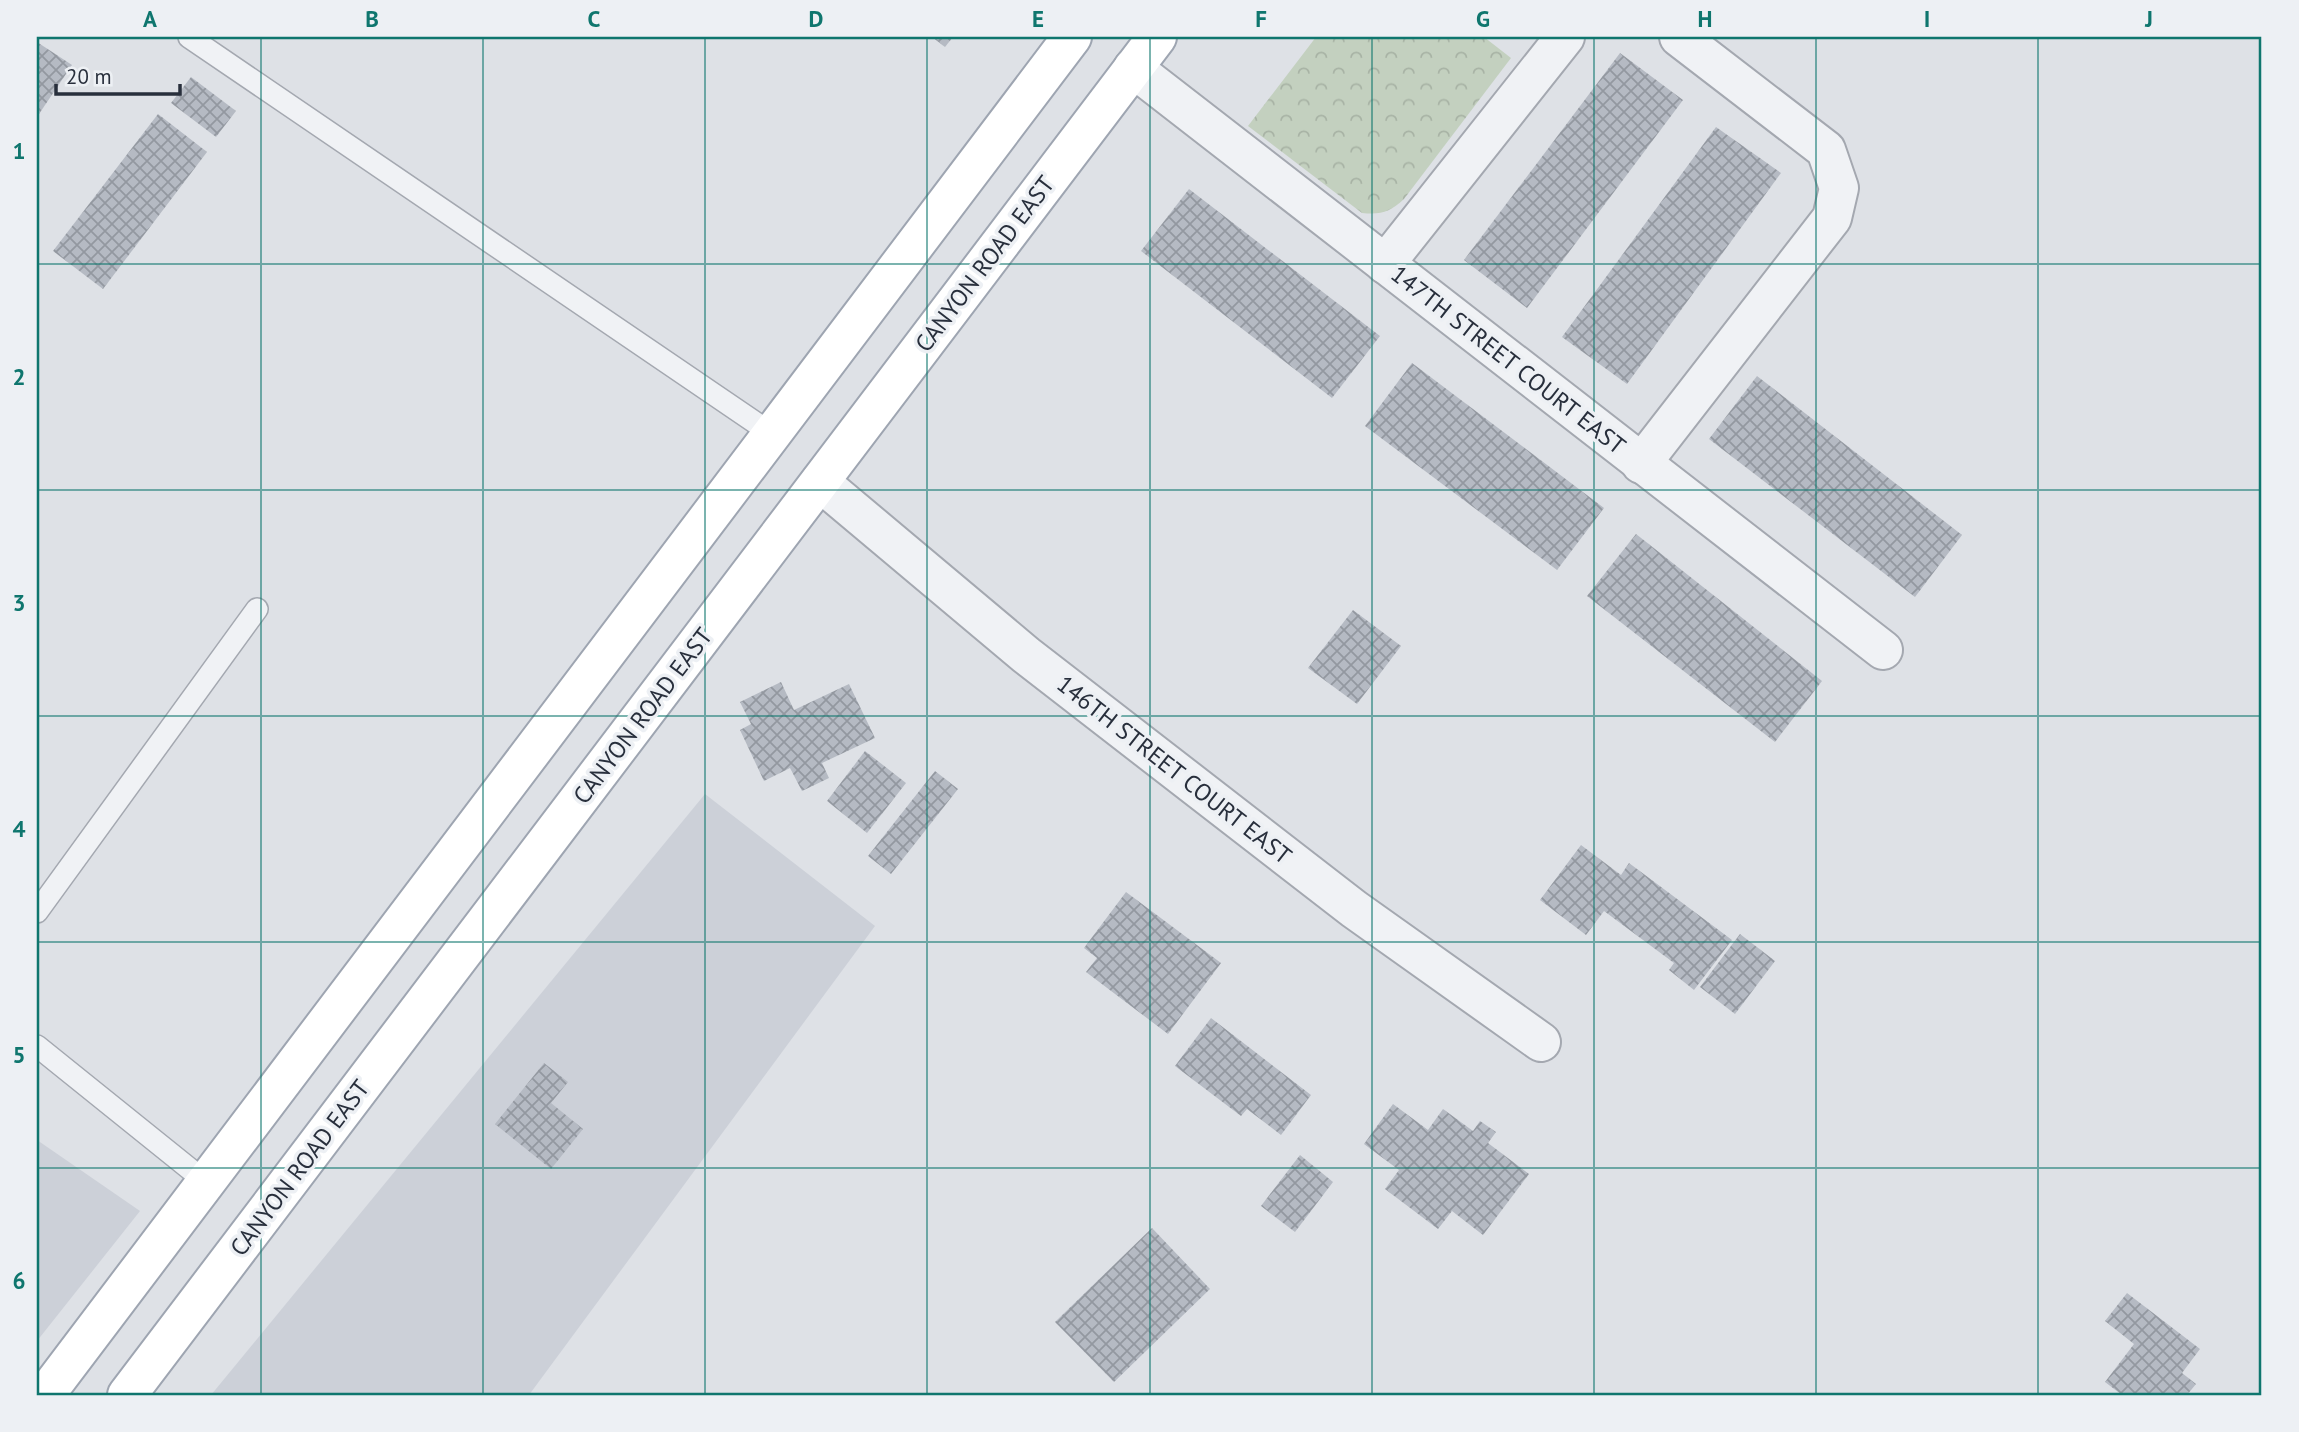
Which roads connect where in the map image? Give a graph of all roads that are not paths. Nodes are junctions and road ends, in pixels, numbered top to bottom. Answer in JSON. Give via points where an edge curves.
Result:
{"nodes":[{"id":1,"x":189,"y":37,"type":"edge"},
{"id":2,"x":1072,"y":37,"type":"edge"},
{"id":3,"x":1157,"y":37,"type":"edge"},
{"id":4,"x":1565,"y":37,"type":"edge"},
{"id":5,"x":1679,"y":37,"type":"edge"},
{"id":6,"x":1133,"y":68,"type":"junction"},
{"id":7,"x":1385,"y":264,"type":"junction"},
{"id":8,"x":772,"y":434,"type":"junction"},
{"id":9,"x":1641,"y":464,"type":"junction"},
{"id":10,"x":820,"y":482,"type":"junction"},
{"id":11,"x":257,"y":609,"type":"dead end"},
{"id":12,"x":1883,"y":650,"type":"dead end"},
{"id":13,"x":37,"y":912,"type":"edge"},
{"id":14,"x":1541,"y":1042,"type":"dead end"},
{"id":15,"x":37,"y":1046,"type":"edge"},
{"id":16,"x":206,"y":1182,"type":"junction"},
{"id":17,"x":45,"y":1395,"type":"edge"},
{"id":18,"x":127,"y":1395,"type":"edge"}],
"edges":[{"from":1,"to":8,"type":"lane"},
{"from":2,"to":8,"type":"main road"},
{"from":3,"to":6,"type":"main road","name":"CANYON ROAD EAST"},
{"from":4,"to":7,"type":"street"},
{"from":5,"to":9,"type":"street","via":[[1826,150],[1839,188],[1832,218]]},
{"from":6,"to":7,"type":"street","name":"147TH STREET COURT EAST"},
{"from":6,"to":10,"type":"main road","name":"CANYON ROAD EAST"},
{"from":7,"to":9,"type":"street","name":"147TH STREET COURT EAST"},
{"from":8,"to":16,"type":"main road"},
{"from":9,"to":12,"type":"street","name":"147TH STREET COURT EAST"},
{"from":10,"to":14,"type":"street","name":"146TH STREET COURT EAST","via":[[1037,664],[1354,909]]},
{"from":10,"to":18,"type":"main road","name":"CANYON ROAD EAST"},
{"from":11,"to":13,"type":"lane"},
{"from":15,"to":16,"type":"lane"},
{"from":16,"to":17,"type":"main road"}]}
